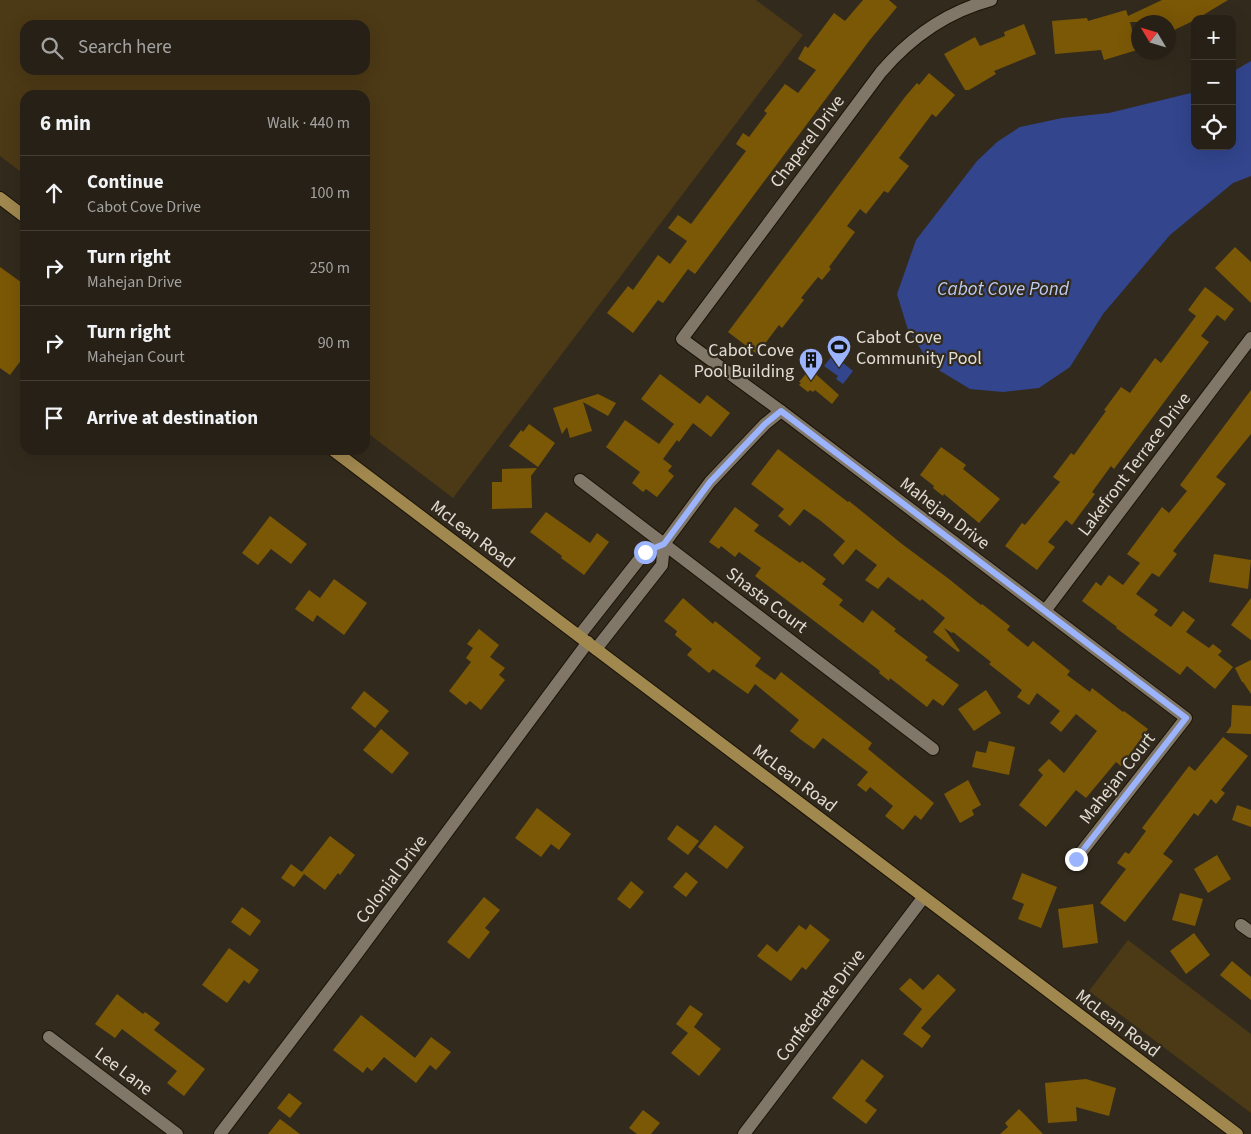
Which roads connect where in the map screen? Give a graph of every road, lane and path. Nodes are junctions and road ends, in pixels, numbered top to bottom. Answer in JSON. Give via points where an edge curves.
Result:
{"nodes":[{"id":1,"x":991,"y":0,"type":"edge"},
{"id":2,"x":0,"y":198,"type":"edge"},
{"id":3,"x":20,"y":213,"type":"edge"},
{"id":4,"x":1251,"y":338,"type":"edge"},
{"id":5,"x":682,"y":339,"type":"joint"},
{"id":6,"x":781,"y":411,"type":"junction"},
{"id":7,"x":340,"y":455,"type":"edge"},
{"id":8,"x":580,"y":480,"type":"dead end"},
{"id":9,"x":664,"y":544,"type":"junction"},
{"id":10,"x":1045,"y":611,"type":"junction"},
{"id":11,"x":588,"y":643,"type":"junction"},
{"id":12,"x":1186,"y":718,"type":"joint"},
{"id":13,"x":933,"y":750,"type":"dead end"},
{"id":14,"x":1076,"y":859,"type":"dead end"},
{"id":15,"x":923,"y":898,"type":"junction"},
{"id":16,"x":49,"y":1037,"type":"dead end"},
{"id":17,"x":178,"y":1134,"type":"edge"},
{"id":18,"x":220,"y":1134,"type":"edge"},
{"id":19,"x":744,"y":1134,"type":"edge"},
{"id":20,"x":1237,"y":1134,"type":"edge"}],
"edges":[{"from":1,"to":5,"type":"street","name":"Chaperel Drive","via":[[974,4],[929,27],[894,56]]},
{"from":2,"to":3,"type":"street"},
{"from":4,"to":10,"type":"street","name":"Lakefront Terrace Drive"},
{"from":5,"to":6,"type":"street","name":"Mahejan Drive"},
{"from":6,"to":9,"type":"street","via":[[710,482]]},
{"from":6,"to":10,"type":"street","name":"Mahejan Drive"},
{"from":7,"to":11,"type":"street","name":"McLean Road"},
{"from":8,"to":9,"type":"street","name":"Shasta Court"},
{"from":9,"to":11,"type":"street","via":[[645,552]]},
{"from":9,"to":11,"type":"street","via":[[662,565]]},
{"from":9,"to":13,"type":"street","name":"Shasta Court"},
{"from":10,"to":12,"type":"street","name":"Mahejan Drive"},
{"from":11,"to":15,"type":"street","name":"McLean Road"},
{"from":11,"to":18,"type":"street","name":"Colonial Drive"},
{"from":12,"to":14,"type":"street","name":"Mahejan Court"},
{"from":15,"to":19,"type":"street","name":"Confederate Drive"},
{"from":15,"to":20,"type":"street","name":"McLean Road"},
{"from":16,"to":17,"type":"street","name":"Lee Lane"}]}
